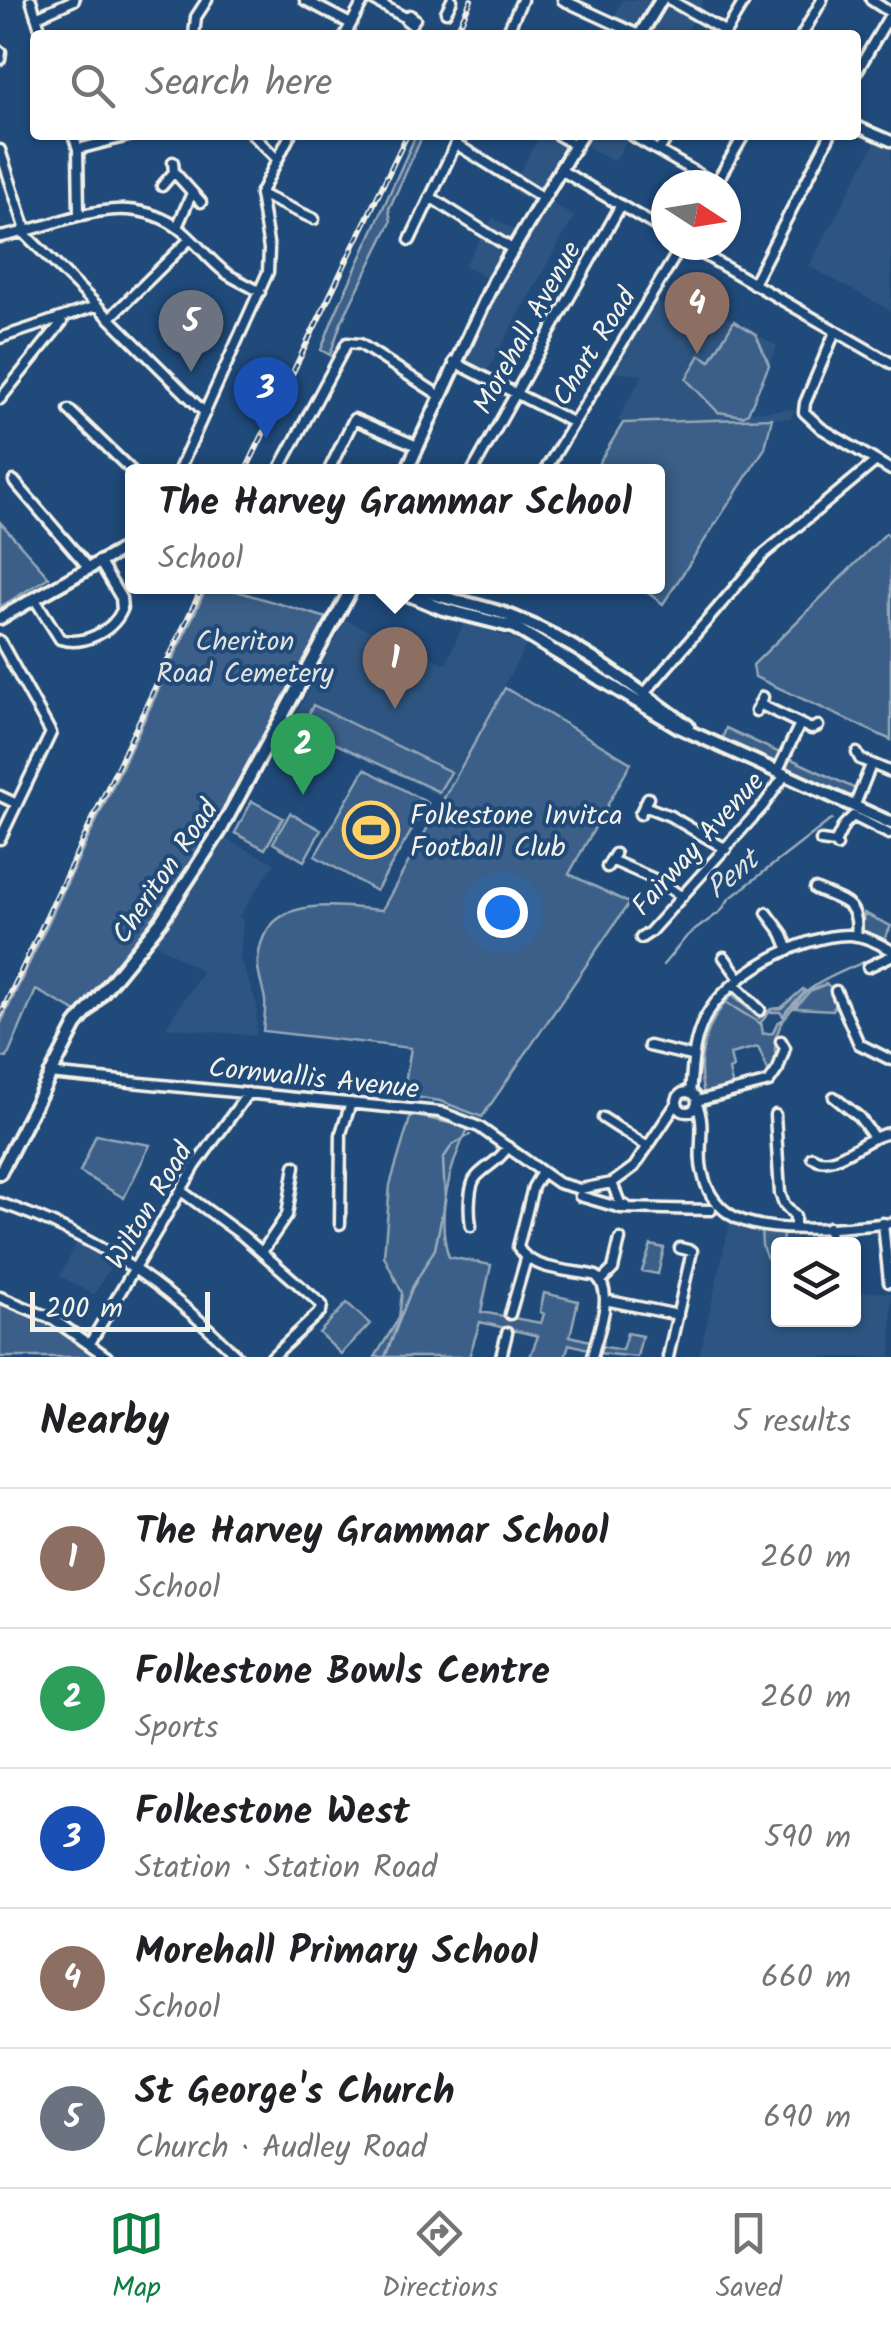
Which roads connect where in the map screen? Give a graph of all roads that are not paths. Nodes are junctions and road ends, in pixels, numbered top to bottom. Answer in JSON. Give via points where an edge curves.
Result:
{"nodes":[{"id":1,"x":31,"y":0,"type":"edge"},
{"id":2,"x":74,"y":0,"type":"edge"},
{"id":3,"x":207,"y":0,"type":"edge"},
{"id":4,"x":305,"y":0,"type":"edge"},
{"id":5,"x":364,"y":0,"type":"edge"},
{"id":6,"x":373,"y":0,"type":"edge"},
{"id":7,"x":451,"y":0,"type":"edge"},
{"id":8,"x":563,"y":0,"type":"edge"},
{"id":9,"x":661,"y":0,"type":"edge"},
{"id":10,"x":670,"y":0,"type":"edge"},
{"id":11,"x":744,"y":0,"type":"edge"},
{"id":12,"x":822,"y":0,"type":"edge"},
{"id":13,"x":871,"y":0,"type":"edge"},
{"id":14,"x":520,"y":4,"type":"edge"},
{"id":15,"x":446,"y":12,"type":"dead end"},
{"id":16,"x":891,"y":13,"type":"edge"},
{"id":17,"x":36,"y":17,"type":"junction"},
{"id":18,"x":406,"y":18,"type":"dead end"},
{"id":19,"x":350,"y":24,"type":"junction"},
{"id":20,"x":40,"y":30,"type":"edge"},
{"id":21,"x":195,"y":30,"type":"edge"},
{"id":22,"x":347,"y":30,"type":"edge"},
{"id":23,"x":509,"y":30,"type":"edge"},
{"id":24,"x":629,"y":30,"type":"edge"},
{"id":25,"x":643,"y":30,"type":"edge"},
{"id":26,"x":720,"y":30,"type":"edge"},
{"id":27,"x":727,"y":30,"type":"edge"},
{"id":28,"x":805,"y":30,"type":"edge"},
{"id":29,"x":861,"y":64,"type":"edge"},
{"id":30,"x":861,"y":128,"type":"edge"},
{"id":31,"x":75,"y":140,"type":"edge"},
{"id":32,"x":113,"y":140,"type":"edge"},
{"id":33,"x":258,"y":140,"type":"edge"},
{"id":34,"x":287,"y":140,"type":"edge"},
{"id":35,"x":458,"y":140,"type":"edge"},
{"id":36,"x":459,"y":140,"type":"edge"},
{"id":37,"x":578,"y":140,"type":"edge"},
{"id":38,"x":639,"y":140,"type":"edge"},
{"id":39,"x":665,"y":140,"type":"edge"},
{"id":40,"x":741,"y":140,"type":"edge"},
{"id":41,"x":827,"y":140,"type":"edge"},
{"id":42,"x":891,"y":141,"type":"edge"},
{"id":43,"x":78,"y":149,"type":"junction"},
{"id":44,"x":0,"y":150,"type":"edge"},
{"id":45,"x":658,"y":151,"type":"junction"},
{"id":46,"x":276,"y":158,"type":"junction"},
{"id":47,"x":173,"y":162,"type":"dead end"},
{"id":48,"x":559,"y":169,"type":"junction"},
{"id":49,"x":691,"y":170,"type":"edge"},
{"id":50,"x":724,"y":170,"type":"edge"},
{"id":51,"x":174,"y":172,"type":"junction"},
{"id":52,"x":162,"y":186,"type":"dead end"},
{"id":53,"x":192,"y":193,"type":"junction"},
{"id":54,"x":260,"y":194,"type":"junction"},
{"id":55,"x":430,"y":197,"type":"junction"},
{"id":56,"x":542,"y":198,"type":"junction"},
{"id":57,"x":201,"y":202,"type":"dead end"},
{"id":58,"x":621,"y":206,"type":"junction"},
{"id":59,"x":79,"y":214,"type":"junction"},
{"id":60,"x":314,"y":219,"type":"dead end"},
{"id":61,"x":651,"y":223,"type":"edge"},
{"id":62,"x":178,"y":227,"type":"junction"},
{"id":63,"x":24,"y":230,"type":"junction"},
{"id":64,"x":0,"y":237,"type":"edge"},
{"id":65,"x":190,"y":240,"type":"junction"},
{"id":66,"x":410,"y":240,"type":"dead end"},
{"id":67,"x":512,"y":248,"type":"junction"},
{"id":68,"x":675,"y":260,"type":"edge"},
{"id":69,"x":711,"y":260,"type":"edge"},
{"id":70,"x":753,"y":284,"type":"junction"},
{"id":71,"x":260,"y":292,"type":"junction"},
{"id":72,"x":96,"y":306,"type":"junction"},
{"id":73,"x":111,"y":317,"type":"junction"},
{"id":74,"x":61,"y":318,"type":"junction"},
{"id":75,"x":835,"y":332,"type":"junction"},
{"id":76,"x":0,"y":338,"type":"edge"},
{"id":77,"x":454,"y":362,"type":"junction"},
{"id":78,"x":891,"y":363,"type":"edge"},
{"id":79,"x":515,"y":393,"type":"junction"},
{"id":80,"x":440,"y":394,"type":"junction"},
{"id":81,"x":0,"y":400,"type":"edge"},
{"id":82,"x":69,"y":410,"type":"dead end"},
{"id":83,"x":205,"y":412,"type":"junction"},
{"id":84,"x":572,"y":422,"type":"junction"},
{"id":85,"x":417,"y":446,"type":"junction"},
{"id":86,"x":874,"y":462,"type":"junction"},
{"id":87,"x":125,"y":464,"type":"edge"},
{"id":88,"x":182,"y":464,"type":"edge"},
{"id":89,"x":282,"y":464,"type":"edge"},
{"id":90,"x":332,"y":464,"type":"edge"},
{"id":91,"x":412,"y":464,"type":"edge"},
{"id":92,"x":476,"y":464,"type":"edge"},
{"id":93,"x":548,"y":464,"type":"edge"},
{"id":94,"x":891,"y":470,"type":"edge"},
{"id":95,"x":14,"y":481,"type":"dead end"},
{"id":96,"x":125,"y":548,"type":"edge"},
{"id":97,"x":100,"y":561,"type":"junction"},
{"id":98,"x":88,"y":567,"type":"junction"},
{"id":99,"x":349,"y":594,"type":"edge"},
{"id":100,"x":406,"y":594,"type":"edge"},
{"id":101,"x":431,"y":594,"type":"edge"},
{"id":102,"x":34,"y":598,"type":"junction"},
{"id":103,"x":0,"y":618,"type":"edge"},
{"id":104,"x":0,"y":641,"type":"edge"},
{"id":105,"x":653,"y":684,"type":"junction"},
{"id":106,"x":633,"y":687,"type":"junction"},
{"id":107,"x":641,"y":697,"type":"junction"},
{"id":108,"x":656,"y":701,"type":"junction"},
{"id":109,"x":759,"y":704,"type":"dead end"},
{"id":110,"x":800,"y":724,"type":"junction"},
{"id":111,"x":700,"y":736,"type":"junction"},
{"id":112,"x":812,"y":740,"type":"dead end"},
{"id":113,"x":857,"y":753,"type":"dead end"},
{"id":114,"x":871,"y":765,"type":"junction"},
{"id":115,"x":891,"y":772,"type":"edge"},
{"id":116,"x":781,"y":774,"type":"junction"},
{"id":117,"x":0,"y":796,"type":"edge"},
{"id":118,"x":18,"y":804,"type":"junction"},
{"id":119,"x":644,"y":806,"type":"dead end"},
{"id":120,"x":854,"y":807,"type":"junction"},
{"id":121,"x":887,"y":827,"type":"edge"},
{"id":122,"x":0,"y":839,"type":"edge"},
{"id":123,"x":821,"y":842,"type":"dead end"},
{"id":124,"x":726,"y":849,"type":"junction"},
{"id":125,"x":611,"y":860,"type":"dead end"},
{"id":126,"x":815,"y":889,"type":"dead end"},
{"id":127,"x":682,"y":897,"type":"junction"},
{"id":128,"x":767,"y":914,"type":"dead end"},
{"id":129,"x":856,"y":936,"type":"junction"},
{"id":130,"x":640,"y":938,"type":"dead end"},
{"id":131,"x":790,"y":950,"type":"junction"},
{"id":132,"x":891,"y":953,"type":"edge"},
{"id":133,"x":724,"y":957,"type":"dead end"},
{"id":134,"x":868,"y":967,"type":"dead end"},
{"id":135,"x":737,"y":982,"type":"junction"},
{"id":136,"x":836,"y":991,"type":"dead end"},
{"id":137,"x":760,"y":1010,"type":"dead end"},
{"id":138,"x":782,"y":1041,"type":"dead end"},
{"id":139,"x":654,"y":1050,"type":"dead end"},
{"id":140,"x":691,"y":1056,"type":"junction"},
{"id":141,"x":891,"y":1060,"type":"edge"},
{"id":142,"x":50,"y":1074,"type":"junction"},
{"id":143,"x":248,"y":1093,"type":"junction"},
{"id":144,"x":690,"y":1093,"type":"junction"},
{"id":145,"x":834,"y":1096,"type":"dead end"},
{"id":146,"x":352,"y":1103,"type":"junction"},
{"id":147,"x":686,"y":1107,"type":"junction"},
{"id":148,"x":775,"y":1115,"type":"dead end"},
{"id":149,"x":603,"y":1118,"type":"dead end"},
{"id":150,"x":891,"y":1133,"type":"edge"},
{"id":151,"x":873,"y":1136,"type":"junction"},
{"id":152,"x":648,"y":1146,"type":"junction"},
{"id":153,"x":508,"y":1147,"type":"junction"},
{"id":154,"x":812,"y":1157,"type":"dead end"},
{"id":155,"x":296,"y":1166,"type":"dead end"},
{"id":156,"x":542,"y":1172,"type":"junction"},
{"id":157,"x":0,"y":1173,"type":"edge"},
{"id":158,"x":612,"y":1182,"type":"junction"},
{"id":159,"x":180,"y":1191,"type":"junction"},
{"id":160,"x":580,"y":1196,"type":"dead end"},
{"id":161,"x":0,"y":1203,"type":"edge"},
{"id":162,"x":626,"y":1206,"type":"junction"},
{"id":163,"x":705,"y":1207,"type":"dead end"},
{"id":164,"x":887,"y":1223,"type":"edge"},
{"id":165,"x":340,"y":1224,"type":"dead end"},
{"id":166,"x":471,"y":1226,"type":"dead end"},
{"id":167,"x":829,"y":1226,"type":"junction"},
{"id":168,"x":796,"y":1227,"type":"junction"},
{"id":169,"x":830,"y":1237,"type":"edge"},
{"id":170,"x":620,"y":1240,"type":"dead end"},
{"id":171,"x":680,"y":1248,"type":"dead end"},
{"id":172,"x":262,"y":1252,"type":"junction"},
{"id":173,"x":526,"y":1259,"type":"junction"},
{"id":174,"x":137,"y":1268,"type":"junction"},
{"id":175,"x":602,"y":1280,"type":"junction"},
{"id":176,"x":889,"y":1282,"type":"edge"},
{"id":177,"x":0,"y":1297,"type":"edge"},
{"id":178,"x":605,"y":1300,"type":"junction"},
{"id":179,"x":510,"y":1314,"type":"dead end"},
{"id":180,"x":678,"y":1315,"type":"junction"},
{"id":181,"x":507,"y":1333,"type":"dead end"},
{"id":182,"x":90,"y":1343,"type":"junction"},
{"id":183,"x":107,"y":1357,"type":"edge"},
{"id":184,"x":238,"y":1357,"type":"edge"},
{"id":185,"x":272,"y":1357,"type":"edge"},
{"id":186,"x":501,"y":1357,"type":"edge"},
{"id":187,"x":592,"y":1357,"type":"edge"},
{"id":188,"x":668,"y":1357,"type":"edge"}],
"edges":[{"from":1,"to":17,"type":"street"},
{"from":2,"to":17,"type":"street"},
{"from":3,"to":21,"type":"street"},
{"from":4,"to":19,"type":"street"},
{"from":5,"to":19,"type":"street"},
{"from":6,"to":18,"type":"street"},
{"from":7,"to":15,"type":"street"},
{"from":8,"to":24,"type":"street"},
{"from":9,"to":25,"type":"main road"},
{"from":10,"to":26,"type":"street"},
{"from":11,"to":27,"type":"street"},
{"from":12,"to":28,"type":"street"},
{"from":13,"to":16,"type":"street"},
{"from":14,"to":23,"type":"street"},
{"from":16,"to":29,"type":"street"},
{"from":17,"to":20,"type":"street"},
{"from":19,"to":22,"type":"street"},
{"from":30,"to":42,"type":"street"},
{"from":31,"to":43,"type":"street"},
{"from":32,"to":43,"type":"street"},
{"from":33,"to":46,"type":"street"},
{"from":34,"to":46,"type":"street"},
{"from":35,"to":55,"type":"street"},
{"from":36,"to":56,"type":"street"},
{"from":37,"to":48,"type":"main road"},
{"from":38,"to":45,"type":"street"},
{"from":39,"to":45,"type":"street"},
{"from":40,"to":50,"type":"street"},
{"from":41,"to":70,"type":"street"},
{"from":43,"to":59,"type":"street"},
{"from":44,"to":63,"type":"street"},
{"from":45,"to":49,"type":"street"},
{"from":46,"to":54,"type":"street"},
{"from":47,"to":51,"type":"street"},
{"from":48,"to":56,"type":"main road"},
{"from":48,"to":58,"type":"street"},
{"from":51,"to":52,"type":"street"},
{"from":51,"to":53,"type":"street"},
{"from":53,"to":57,"type":"street"},
{"from":53,"to":62,"type":"street"},
{"from":54,"to":60,"type":"street"},
{"from":54,"to":71,"type":"street","via":[[270,256]]},
{"from":55,"to":66,"type":"street"},
{"from":55,"to":67,"type":"street"},
{"from":56,"to":67,"type":"main road"},
{"from":58,"to":61,"type":"street"},
{"from":58,"to":79,"type":"street","name":"Morehall Avenue"},
{"from":59,"to":62,"type":"street","via":[[117,208]]},
{"from":59,"to":63,"type":"street"},
{"from":62,"to":65,"type":"street"},
{"from":63,"to":64,"type":"street"},
{"from":63,"to":72,"type":"street"},
{"from":65,"to":71,"type":"street","via":[[226,273]]},
{"from":65,"to":73,"type":"street"},
{"from":67,"to":77,"type":"main road"},
{"from":68,"to":84,"type":"street","name":"Chart Road"},
{"from":69,"to":70,"type":"street"},
{"from":70,"to":75,"type":"street"},
{"from":71,"to":83,"type":"street"},
{"from":72,"to":73,"type":"street"},
{"from":72,"to":74,"type":"street"},
{"from":73,"to":83,"type":"street"},
{"from":74,"to":76,"type":"street"},
{"from":74,"to":81,"type":"street"},
{"from":75,"to":78,"type":"street"},
{"from":75,"to":86,"type":"street","via":[[804,412]]},
{"from":77,"to":79,"type":"street"},
{"from":77,"to":80,"type":"main road"},
{"from":79,"to":84,"type":"street"},
{"from":79,"to":92,"type":"street","name":"Morehall Avenue"},
{"from":80,"to":85,"type":"main road"},
{"from":80,"to":89,"type":"street","via":[[360,344],[347,343]]},
{"from":82,"to":87,"type":"street"},
{"from":83,"to":88,"type":"street"},
{"from":84,"to":93,"type":"street","name":"Chart Road"},
{"from":85,"to":90,"type":"street","via":[[355,416]]},
{"from":85,"to":91,"type":"main road"},
{"from":86,"to":94,"type":"street"},
{"from":86,"to":105,"type":"street","via":[[764,554]]},
{"from":95,"to":98,"type":"street"},
{"from":96,"to":97,"type":"main road"},
{"from":97,"to":98,"type":"main road"},
{"from":97,"to":102,"type":"street","via":[[122,610],[87,640],[60,640]]},
{"from":98,"to":102,"type":"main road"},
{"from":99,"to":142,"type":"main road","name":"Cheriton Road","via":[[214,841],[145,943],[76,1025]]},
{"from":100,"to":107,"type":"main road","via":[[514,627]]},
{"from":101,"to":106,"type":"main road","via":[[517,618]]},
{"from":102,"to":103,"type":"main road"},
{"from":104,"to":118,"type":"street","via":[[51,733]]},
{"from":105,"to":106,"type":"street"},
{"from":105,"to":107,"type":"street"},
{"from":105,"to":108,"type":"street"},
{"from":106,"to":107,"type":"main road"},
{"from":107,"to":108,"type":"main road"},
{"from":107,"to":111,"type":"main road"},
{"from":108,"to":111,"type":"main road"},
{"from":109,"to":110,"type":"street"},
{"from":110,"to":112,"type":"street","via":[[814,727]]},
{"from":110,"to":116,"type":"street","name":"Fairway Avenue"},
{"from":111,"to":116,"type":"main road"},
{"from":113,"to":114,"type":"street"},
{"from":114,"to":115,"type":"street"},
{"from":114,"to":120,"type":"street"},
{"from":116,"to":120,"type":"main road"},
{"from":116,"to":124,"type":"street","name":"Fairway Avenue"},
{"from":117,"to":118,"type":"street"},
{"from":118,"to":122,"type":"street"},
{"from":119,"to":124,"type":"street"},
{"from":120,"to":121,"type":"main road"},
{"from":121,"to":123,"type":"street","via":[[853,816],[836,844]]},
{"from":124,"to":127,"type":"street","name":"Fairway Avenue"},
{"from":125,"to":127,"type":"street"},
{"from":126,"to":129,"type":"street","via":[[851,906]]},
{"from":127,"to":130,"type":"street","name":"Fairway Avenue"},
{"from":128,"to":131,"type":"street"},
{"from":129,"to":131,"type":"street"},
{"from":129,"to":132,"type":"street"},
{"from":131,"to":135,"type":"street"},
{"from":132,"to":134,"type":"street"},
{"from":133,"to":135,"type":"street"},
{"from":135,"to":137,"type":"street"},
{"from":135,"to":140,"type":"street","via":[[711,1008]]},
{"from":136,"to":141,"type":"street","via":[[859,1044]]},
{"from":138,"to":147,"type":"street","via":[[780,1064],[769,1082]]},
{"from":139,"to":140,"type":"street"},
{"from":140,"to":144,"type":"street"},
{"from":142,"to":143,"type":"street","name":"Cornwallis Avenue"},
{"from":142,"to":157,"type":"main road","name":"Cheriton Road"},
{"from":143,"to":146,"type":"street","name":"Cornwallis Avenue"},
{"from":143,"to":159,"type":"street","name":"Wilton Road"},
{"from":144,"to":147,"type":"street"},
{"from":144,"to":147,"type":"street","via":[[681,1095]]},
{"from":145,"to":151,"type":"street"},
{"from":146,"to":153,"type":"street","name":"Cornwallis Avenue","via":[[455,1116]]},
{"from":146,"to":165,"type":"street","via":[[341,1133],[346,1212]]},
{"from":147,"to":152,"type":"street"},
{"from":147,"to":168,"type":"street","via":[[701,1120],[701,1168],[715,1201],[746,1221]]},
{"from":148,"to":168,"type":"street","via":[[780,1193]]},
{"from":149,"to":152,"type":"street"},
{"from":150,"to":151,"type":"street"},
{"from":151,"to":154,"type":"street","via":[[840,1158]]},
{"from":152,"to":158,"type":"street"},
{"from":153,"to":156,"type":"street","name":"Cornwallis Avenue"},
{"from":153,"to":166,"type":"street","via":[[472,1185]]},
{"from":155,"to":172,"type":"street","via":[[288,1215]]},
{"from":156,"to":158,"type":"street","name":"Cornwallis Avenue","via":[[580,1189]]},
{"from":156,"to":173,"type":"street","via":[[519,1240]]},
{"from":158,"to":162,"type":"street"},
{"from":159,"to":172,"type":"street"},
{"from":159,"to":174,"type":"street","name":"Wilton Road"},
{"from":160,"to":162,"type":"street"},
{"from":161,"to":174,"type":"street","via":[[71,1230]]},
{"from":162,"to":163,"type":"street"},
{"from":164,"to":167,"type":"street"},
{"from":164,"to":176,"type":"street"},
{"from":167,"to":168,"type":"street"},
{"from":167,"to":169,"type":"street"},
{"from":170,"to":175,"type":"street"},
{"from":171,"to":180,"type":"street","via":[[692,1251]]},
{"from":172,"to":185,"type":"street","via":[[322,1304]]},
{"from":173,"to":175,"type":"street"},
{"from":173,"to":179,"type":"street"},
{"from":174,"to":182,"type":"street","name":"Wilton Road"},
{"from":174,"to":184,"type":"street"},
{"from":175,"to":178,"type":"street"},
{"from":177,"to":182,"type":"street"},
{"from":178,"to":180,"type":"street"},
{"from":178,"to":187,"type":"street"},
{"from":180,"to":188,"type":"street"},
{"from":181,"to":186,"type":"street"},
{"from":182,"to":183,"type":"street"}]}
